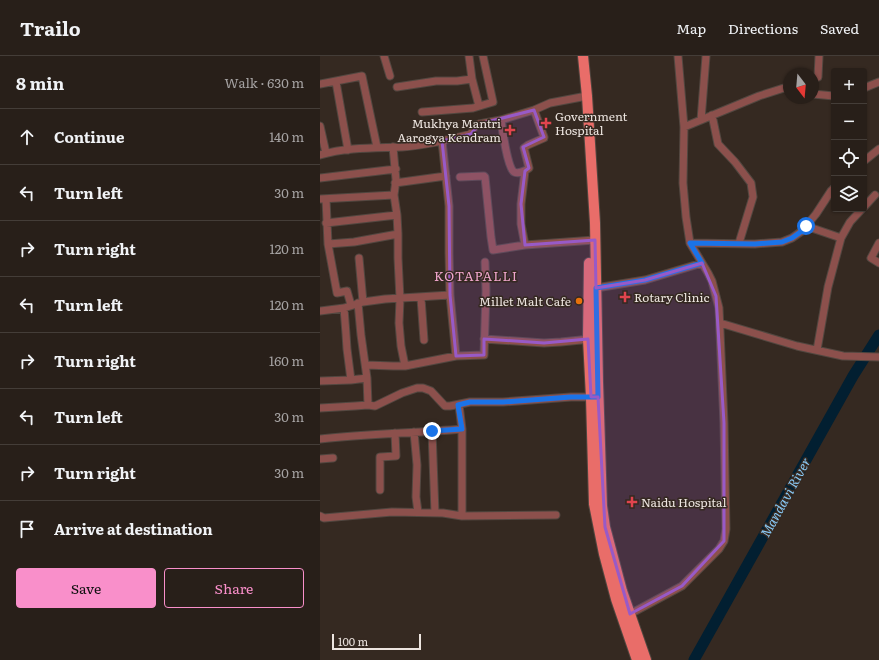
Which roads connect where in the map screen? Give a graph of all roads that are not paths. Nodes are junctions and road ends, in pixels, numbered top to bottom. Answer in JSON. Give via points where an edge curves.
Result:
{"nodes":[{"id":1,"x":384,"y":56,"type":"edge"},
{"id":2,"x":469,"y":56,"type":"edge"},
{"id":3,"x":484,"y":56,"type":"edge"},
{"id":4,"x":583,"y":56,"type":"edge"},
{"id":5,"x":678,"y":56,"type":"edge"},
{"id":6,"x":706,"y":56,"type":"edge"},
{"id":7,"x":819,"y":56,"type":"edge"},
{"id":8,"x":818,"y":68,"type":"edge"},
{"id":9,"x":390,"y":76,"type":"dead end"},
{"id":10,"x":472,"y":79,"type":"junction"},
{"id":11,"x":336,"y":82,"type":"junction"},
{"id":12,"x":879,"y":82,"type":"edge"},
{"id":13,"x":320,"y":84,"type":"edge"},
{"id":14,"x":867,"y":87,"type":"edge"},
{"id":15,"x":397,"y":88,"type":"dead end"},
{"id":16,"x":783,"y":89,"type":"edge"},
{"id":17,"x":819,"y":95,"type":"edge"},
{"id":18,"x":587,"y":96,"type":"junction"},
{"id":19,"x":831,"y":96,"type":"edge"},
{"id":20,"x":479,"y":106,"type":"junction"},
{"id":21,"x":534,"y":110,"type":"junction"},
{"id":22,"x":422,"y":112,"type":"dead end"},
{"id":23,"x":712,"y":115,"type":"junction"},
{"id":24,"x":501,"y":120,"type":"junction"},
{"id":25,"x":701,"y":120,"type":"junction"},
{"id":26,"x":320,"y":126,"type":"edge"},
{"id":27,"x":684,"y":127,"type":"junction"},
{"id":28,"x":442,"y":141,"type":"junction"},
{"id":29,"x":377,"y":147,"type":"junction"},
{"id":30,"x":393,"y":147,"type":"junction"},
{"id":31,"x":879,"y":149,"type":"edge"},
{"id":32,"x":348,"y":150,"type":"junction"},
{"id":33,"x":323,"y":154,"type":"edge"},
{"id":34,"x":867,"y":159,"type":"edge"},
{"id":35,"x":396,"y":169,"type":"junction"},
{"id":36,"x":525,"y":171,"type":"junction"},
{"id":37,"x":446,"y":176,"type":"junction"},
{"id":38,"x":320,"y":178,"type":"edge"},
{"id":39,"x":460,"y":178,"type":"dead end"},
{"id":40,"x":395,"y":183,"type":"junction"},
{"id":41,"x":831,"y":191,"type":"edge"},
{"id":42,"x":875,"y":194,"type":"dead end"},
{"id":43,"x":394,"y":195,"type":"junction"},
{"id":44,"x":323,"y":199,"type":"edge"},
{"id":45,"x":867,"y":203,"type":"edge"},
{"id":46,"x":859,"y":212,"type":"edge"},
{"id":47,"x":397,"y":214,"type":"junction"},
{"id":48,"x":326,"y":223,"type":"junction"},
{"id":49,"x":806,"y":226,"type":"junction"},
{"id":50,"x":398,"y":234,"type":"junction"},
{"id":51,"x":841,"y":238,"type":"junction"},
{"id":52,"x":592,"y":241,"type":"junction"},
{"id":53,"x":690,"y":243,"type":"junction"},
{"id":54,"x":740,"y":243,"type":"junction"},
{"id":55,"x":879,"y":243,"type":"edge"},
{"id":56,"x":328,"y":244,"type":"junction"},
{"id":57,"x":525,"y":245,"type":"junction"},
{"id":58,"x":359,"y":258,"type":"dead end"},
{"id":59,"x":485,"y":262,"type":"dead end"},
{"id":60,"x":702,"y":263,"type":"junction"},
{"id":61,"x":879,"y":264,"type":"edge"},
{"id":62,"x":596,"y":288,"type":"junction"},
{"id":63,"x":450,"y":295,"type":"junction"},
{"id":64,"x":421,"y":298,"type":"junction"},
{"id":65,"x":400,"y":299,"type":"junction"},
{"id":66,"x":358,"y":303,"type":"junction"},
{"id":67,"x":344,"y":308,"type":"junction"},
{"id":68,"x":320,"y":311,"type":"edge"},
{"id":69,"x":720,"y":323,"type":"junction"},
{"id":70,"x":484,"y":339,"type":"junction"},
{"id":71,"x":593,"y":339,"type":"junction"},
{"id":72,"x":424,"y":340,"type":"dead end"},
{"id":73,"x":817,"y":350,"type":"junction"},
{"id":74,"x":456,"y":356,"type":"junction"},
{"id":75,"x":879,"y":357,"type":"edge"},
{"id":76,"x":366,"y":365,"type":"junction"},
{"id":77,"x":405,"y":366,"type":"junction"},
{"id":78,"x":367,"y":378,"type":"junction"},
{"id":79,"x":320,"y":380,"type":"edge"},
{"id":80,"x":351,"y":380,"type":"junction"},
{"id":81,"x":595,"y":397,"type":"junction"},
{"id":82,"x":458,"y":405,"type":"junction"},
{"id":83,"x":368,"y":406,"type":"junction"},
{"id":84,"x":320,"y":408,"type":"edge"},
{"id":85,"x":462,"y":429,"type":"junction"},
{"id":86,"x":432,"y":431,"type":"junction"},
{"id":87,"x":414,"y":432,"type":"junction"},
{"id":88,"x":395,"y":433,"type":"junction"},
{"id":89,"x":320,"y":439,"type":"edge"},
{"id":90,"x":333,"y":458,"type":"dead end"},
{"id":91,"x":320,"y":459,"type":"edge"},
{"id":92,"x":380,"y":490,"type":"dead end"},
{"id":93,"x":418,"y":512,"type":"junction"},
{"id":94,"x":436,"y":513,"type":"junction"},
{"id":95,"x":556,"y":515,"type":"dead end"},
{"id":96,"x":320,"y":516,"type":"edge"},
{"id":97,"x":462,"y":516,"type":"junction"},
{"id":98,"x":626,"y":616,"type":"junction"},
{"id":99,"x":637,"y":660,"type":"edge"},
{"id":100,"x":646,"y":660,"type":"edge"}],
"edges":[{"from":1,"to":9,"type":"street"},
{"from":2,"to":10,"type":"street"},
{"from":3,"to":20,"type":"street","via":[[493,102]]},
{"from":4,"to":18,"type":"main road"},
{"from":5,"to":27,"type":"street"},
{"from":6,"to":25,"type":"street"},
{"from":7,"to":8,"type":"street"},
{"from":10,"to":15,"type":"street","via":[[436,81]]},
{"from":10,"to":20,"type":"street"},
{"from":11,"to":13,"type":"street"},
{"from":11,"to":29,"type":"street","via":[[362,76]]},
{"from":11,"to":32,"type":"street"},
{"from":12,"to":14,"type":"street"},
{"from":16,"to":23,"type":"street"},
{"from":17,"to":19,"type":"street"},
{"from":18,"to":21,"type":"street","via":[[550,103]]},
{"from":18,"to":52,"type":"main road"},
{"from":20,"to":22,"type":"street"},
{"from":21,"to":24,"type":"street"},
{"from":21,"to":36,"type":"street","via":[[544,138],[524,148],[529,168]]},
{"from":23,"to":25,"type":"street"},
{"from":23,"to":54,"type":"street","via":[[718,144],[751,183],[753,197]]},
{"from":24,"to":28,"type":"street","via":[[479,124],[471,134]]},
{"from":24,"to":36,"type":"street","via":[[511,169],[516,173]]},
{"from":25,"to":27,"type":"street"},
{"from":26,"to":33,"type":"street"},
{"from":27,"to":53,"type":"street","via":[[683,183]]},
{"from":28,"to":30,"type":"street"},
{"from":28,"to":37,"type":"street"},
{"from":29,"to":30,"type":"street"},
{"from":29,"to":32,"type":"street"},
{"from":30,"to":35,"type":"street"},
{"from":31,"to":34,"type":"street"},
{"from":32,"to":33,"type":"street"},
{"from":35,"to":38,"type":"street"},
{"from":35,"to":40,"type":"street"},
{"from":36,"to":57,"type":"street","via":[[521,224]]},
{"from":37,"to":40,"type":"street"},
{"from":37,"to":63,"type":"street"},
{"from":39,"to":57,"type":"street","via":[[485,177],[493,250]]},
{"from":40,"to":43,"type":"street"},
{"from":41,"to":49,"type":"street"},
{"from":42,"to":45,"type":"street"},
{"from":43,"to":44,"type":"street"},
{"from":43,"to":47,"type":"street"},
{"from":44,"to":48,"type":"street"},
{"from":46,"to":51,"type":"street"},
{"from":47,"to":48,"type":"street"},
{"from":47,"to":50,"type":"street"},
{"from":48,"to":56,"type":"street"},
{"from":49,"to":51,"type":"street"},
{"from":49,"to":54,"type":"street","via":[[792,238],[782,242]]},
{"from":50,"to":56,"type":"street"},
{"from":50,"to":65,"type":"street"},
{"from":51,"to":73,"type":"street","via":[[828,287]]},
{"from":52,"to":57,"type":"street"},
{"from":52,"to":62,"type":"main road"},
{"from":52,"to":71,"type":"main road"},
{"from":53,"to":54,"type":"street"},
{"from":53,"to":60,"type":"street"},
{"from":55,"to":61,"type":"street","via":[[871,258]]},
{"from":56,"to":66,"type":"street","via":[[337,294],[347,291]]},
{"from":58,"to":66,"type":"street"},
{"from":59,"to":70,"type":"street"},
{"from":60,"to":62,"type":"street","via":[[645,280]]},
{"from":60,"to":69,"type":"street","via":[[712,281]]},
{"from":62,"to":71,"type":"main road"},
{"from":63,"to":64,"type":"street"},
{"from":63,"to":74,"type":"street"},
{"from":64,"to":65,"type":"street"},
{"from":64,"to":72,"type":"street"},
{"from":65,"to":66,"type":"street"},
{"from":65,"to":77,"type":"street","via":[[400,332]]},
{"from":66,"to":67,"type":"street"},
{"from":66,"to":76,"type":"street"},
{"from":67,"to":68,"type":"street"},
{"from":67,"to":80,"type":"street"},
{"from":69,"to":73,"type":"street"},
{"from":69,"to":98,"type":"street","via":[[726,522],[724,541],[682,586]]},
{"from":70,"to":71,"type":"street","via":[[544,343]]},
{"from":70,"to":74,"type":"street","via":[[484,355]]},
{"from":71,"to":81,"type":"main road"},
{"from":73,"to":75,"type":"street","via":[[843,356]]},
{"from":74,"to":77,"type":"street"},
{"from":76,"to":77,"type":"street"},
{"from":76,"to":78,"type":"street"},
{"from":78,"to":80,"type":"street"},
{"from":78,"to":83,"type":"street"},
{"from":79,"to":80,"type":"street"},
{"from":81,"to":82,"type":"street","via":[[470,402]]},
{"from":81,"to":98,"type":"main road","via":[[602,506]]},
{"from":82,"to":83,"type":"street","via":[[445,406],[431,391],[417,388],[379,405]]},
{"from":82,"to":85,"type":"street"},
{"from":83,"to":84,"type":"street"},
{"from":85,"to":86,"type":"street"},
{"from":85,"to":97,"type":"street"},
{"from":86,"to":87,"type":"street"},
{"from":86,"to":94,"type":"street"},
{"from":87,"to":88,"type":"street"},
{"from":87,"to":93,"type":"street"},
{"from":88,"to":89,"type":"street"},
{"from":88,"to":92,"type":"street","via":[[396,456],[380,457]]},
{"from":90,"to":91,"type":"street"},
{"from":93,"to":94,"type":"street"},
{"from":93,"to":96,"type":"street","via":[[324,518]]},
{"from":94,"to":97,"type":"street"},
{"from":95,"to":97,"type":"street"},
{"from":98,"to":99,"type":"main road"},
{"from":98,"to":100,"type":"main road"}]}
